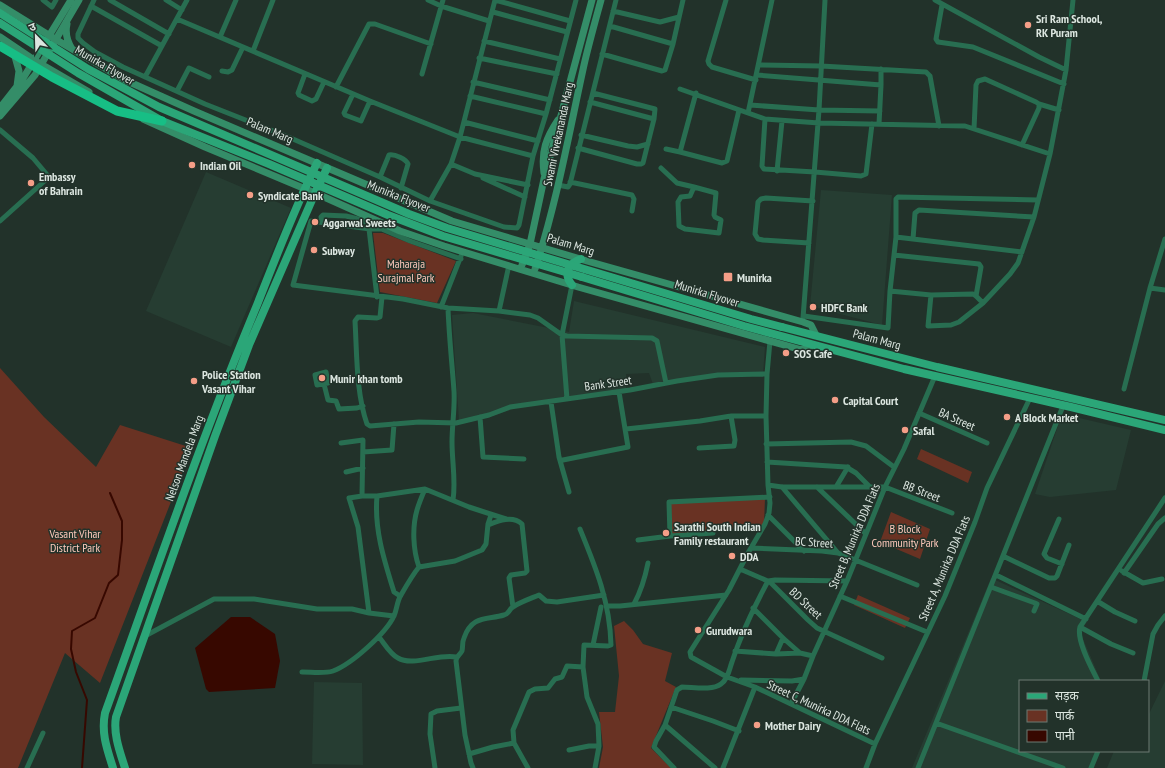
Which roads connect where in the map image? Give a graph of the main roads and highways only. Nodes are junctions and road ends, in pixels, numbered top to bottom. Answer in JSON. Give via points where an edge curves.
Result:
{"nodes":[{"id":1,"x":71,"y":0,"type":"edge"},
{"id":2,"x":79,"y":0,"type":"edge"},
{"id":3,"x":592,"y":0,"type":"edge"},
{"id":4,"x":601,"y":0,"type":"edge"},
{"id":5,"x":0,"y":5,"type":"edge"},
{"id":6,"x":8,"y":10,"type":"junction"},
{"id":7,"x":0,"y":13,"type":"edge"},
{"id":8,"x":68,"y":20,"type":"junction"},
{"id":9,"x":0,"y":23,"type":"edge"},
{"id":10,"x":56,"y":24,"type":"junction"},
{"id":11,"x":37,"y":28,"type":"junction"},
{"id":12,"x":0,"y":33,"type":"edge"},
{"id":13,"x":0,"y":37,"type":"edge"},
{"id":14,"x":52,"y":37,"type":"junction"},
{"id":15,"x":5,"y":45,"type":"edge"},
{"id":16,"x":72,"y":49,"type":"junction"},
{"id":17,"x":34,"y":60,"type":"junction"},
{"id":18,"x":42,"y":64,"type":"junction"},
{"id":19,"x":17,"y":87,"type":"junction"},
{"id":20,"x":0,"y":108,"type":"edge"},
{"id":21,"x":0,"y":116,"type":"edge"},
{"id":22,"x":162,"y":122,"type":"junction"},
{"id":23,"x":317,"y":163,"type":"junction"},
{"id":24,"x":327,"y":168,"type":"junction"},
{"id":25,"x":305,"y":188,"type":"junction"},
{"id":26,"x":315,"y":192,"type":"junction"},
{"id":27,"x":530,"y":244,"type":"junction"},
{"id":28,"x":542,"y":248,"type":"junction"},
{"id":29,"x":581,"y":259,"type":"junction"},
{"id":30,"x":521,"y":269,"type":"junction"},
{"id":31,"x":534,"y":273,"type":"junction"},
{"id":32,"x":572,"y":285,"type":"junction"},
{"id":33,"x":816,"y":335,"type":"junction"},
{"id":34,"x":813,"y":345,"type":"junction"},
{"id":35,"x":1165,"y":420,"type":"edge"},
{"id":36,"x":1165,"y":430,"type":"edge"},
{"id":37,"x":113,"y":768,"type":"edge"},
{"id":38,"x":125,"y":768,"type":"edge"}],
"edges":[{"from":1,"to":10,"type":"main road"},
{"from":2,"to":8,"type":"main road"},
{"from":3,"to":27,"type":"main road","name":"Swami Vivekananda Marg","via":[[562,114],[549,134],[542,159],[544,179]]},
{"from":4,"to":28,"type":"main road","name":"Swami Vivekananda Marg"},
{"from":5,"to":6,"type":"main road","name":"Palam Marg"},
{"from":6,"to":11,"type":"main road","name":"Palam Marg"},
{"from":6,"to":12,"type":"main road","via":[[12,21]]},
{"from":7,"to":33,"type":"main road","name":"Munirka Flyover","bridge":true,"via":[[88,69],[159,108],[409,214],[447,228],[751,319]]},
{"from":8,"to":14,"type":"main road"},
{"from":8,"to":16,"type":"main road","via":[[67,39]]},
{"from":9,"to":22,"type":"main road","name":"Munirka Flyover","bridge":true},
{"from":10,"to":11,"type":"main road","via":[[46,29]]},
{"from":10,"to":14,"type":"main road"},
{"from":11,"to":14,"type":"main road","name":"Palam Marg"},
{"from":13,"to":15,"type":"main road","name":"Palam Marg"},
{"from":14,"to":16,"type":"main road","name":"Palam Marg"},
{"from":14,"to":17,"type":"main road"},
{"from":14,"to":18,"type":"main road"},
{"from":15,"to":17,"type":"main road","name":"Palam Marg"},
{"from":15,"to":19,"type":"main road","via":[[17,62]]},
{"from":15,"to":22,"type":"highway","bridge":true,"via":[[52,77],[117,111]]},
{"from":16,"to":23,"type":"main road","name":"Palam Marg","via":[[132,83]]},
{"from":17,"to":18,"type":"main road","name":"Palam Marg"},
{"from":17,"to":19,"type":"main road"},
{"from":18,"to":21,"type":"main road"},
{"from":18,"to":25,"type":"main road","name":"Palam Marg","via":[[111,105]]},
{"from":19,"to":20,"type":"main road"},
{"from":22,"to":34,"type":"main road","name":"Munirka Flyover","bridge":true,"via":[[443,236]]},
{"from":23,"to":24,"type":"main road","name":"Palam Marg"},
{"from":23,"to":25,"type":"main road","name":"Nelson Mandela Marg"},
{"from":24,"to":26,"type":"main road","name":"Nelson Mandela Marg"},
{"from":24,"to":27,"type":"main road","name":"Palam Marg","via":[[452,221]]},
{"from":25,"to":26,"type":"main road","name":"Palam Marg"},
{"from":25,"to":37,"type":"main road","name":"Nelson Mandela Marg","via":[[204,437],[105,713],[103,731]]},
{"from":26,"to":30,"type":"main road","name":"Palam Marg","via":[[400,231],[462,255]]},
{"from":26,"to":38,"type":"main road","name":"Nelson Mandela Marg","via":[[308,219],[287,259],[249,346],[115,722]]},
{"from":27,"to":28,"type":"main road","name":"Palam Marg"},
{"from":27,"to":30,"type":"main road","name":"Swami Vivekananda Marg"},
{"from":28,"to":29,"type":"main road","name":"Palam Marg"},
{"from":28,"to":31,"type":"main road","name":"Swami Vivekananda Marg"},
{"from":29,"to":32,"type":"main road","via":[[571,264],[568,269],[568,281]]},
{"from":29,"to":33,"type":"main road","name":"Palam Marg","via":[[803,319],[812,325]]},
{"from":30,"to":31,"type":"main road","name":"Palam Marg"},
{"from":31,"to":32,"type":"main road","name":"Palam Marg"},
{"from":32,"to":34,"type":"main road","name":"Palam Marg","via":[[802,350]]},
{"from":33,"to":35,"type":"main road","name":"Palam Marg","via":[[938,367]]},
{"from":34,"to":36,"type":"main road","name":"Palam Marg"}]}
